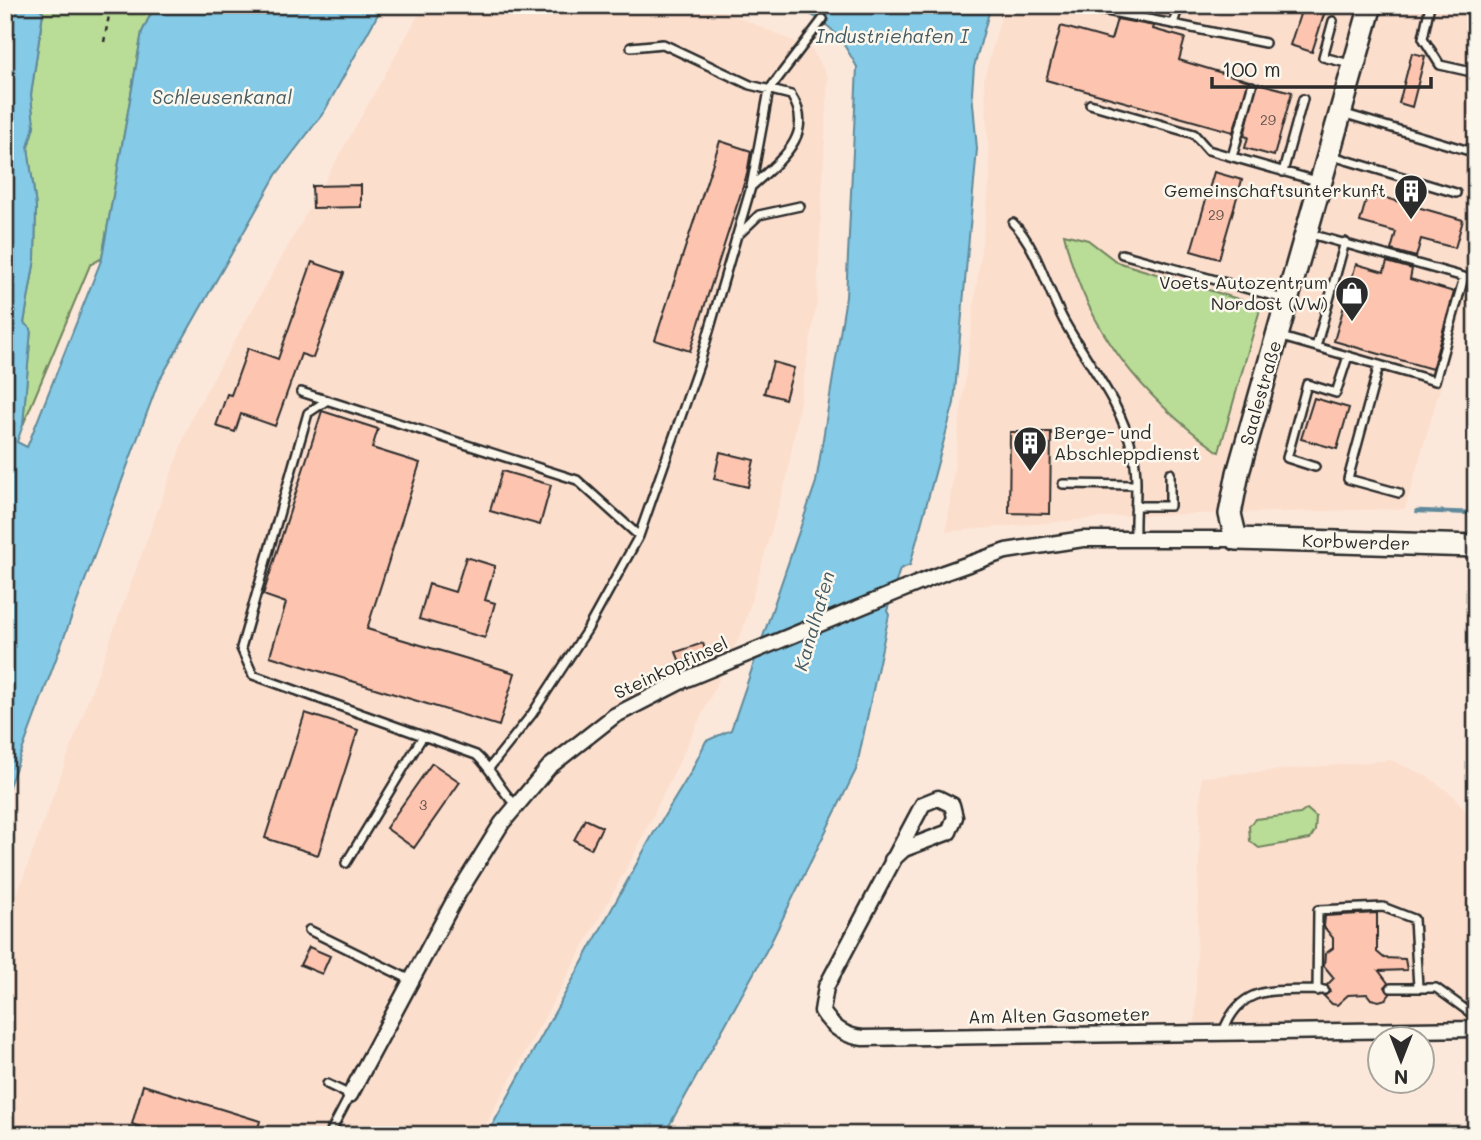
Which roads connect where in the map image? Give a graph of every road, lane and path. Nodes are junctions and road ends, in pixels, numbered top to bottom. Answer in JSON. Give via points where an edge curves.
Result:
{"nodes":[{"id":1,"x":111,"y":5,"type":"edge"},
{"id":2,"x":1076,"y":5,"type":"edge"},
{"id":3,"x":1179,"y":5,"type":"edge"},
{"id":4,"x":1371,"y":5,"type":"edge"},
{"id":5,"x":1430,"y":5,"type":"edge"},
{"id":6,"x":1469,"y":5,"type":"edge"},
{"id":7,"x":1476,"y":7,"type":"edge"},
{"id":8,"x":823,"y":19,"type":"dead end"},
{"id":9,"x":1333,"y":21,"type":"dead end"},
{"id":10,"x":1173,"y":24,"type":"junction"},
{"id":11,"x":104,"y":42,"type":"dead end"},
{"id":12,"x":1265,"y":43,"type":"dead end"},
{"id":13,"x":631,"y":47,"type":"dead end"},
{"id":14,"x":1354,"y":65,"type":"junction"},
{"id":15,"x":1476,"y":73,"type":"edge"},
{"id":16,"x":1252,"y":86,"type":"dead end"},
{"id":17,"x":769,"y":90,"type":"junction"},
{"id":18,"x":1303,"y":99,"type":"dead end"},
{"id":19,"x":1090,"y":104,"type":"dead end"},
{"id":20,"x":1341,"y":112,"type":"junction"},
{"id":21,"x":1476,"y":153,"type":"edge"},
{"id":22,"x":1329,"y":155,"type":"junction"},
{"id":23,"x":1233,"y":157,"type":"junction"},
{"id":24,"x":1283,"y":172,"type":"junction"},
{"id":25,"x":1321,"y":183,"type":"junction"},
{"id":26,"x":751,"y":187,"type":"junction"},
{"id":27,"x":1457,"y":193,"type":"dead end"},
{"id":28,"x":800,"y":206,"type":"dead end"},
{"id":29,"x":1013,"y":223,"type":"dead end"},
{"id":30,"x":1307,"y":233,"type":"junction"},
{"id":31,"x":734,"y":239,"type":"junction"},
{"id":32,"x":1345,"y":242,"type":"junction"},
{"id":33,"x":1122,"y":254,"type":"dead end"},
{"id":34,"x":1288,"y":300,"type":"junction"},
{"id":35,"x":1278,"y":335,"type":"junction"},
{"id":36,"x":1316,"y":347,"type":"junction"},
{"id":37,"x":1348,"y":356,"type":"junction"},
{"id":38,"x":1379,"y":366,"type":"junction"},
{"id":39,"x":301,"y":392,"type":"dead end"},
{"id":40,"x":326,"y":401,"type":"junction"},
{"id":41,"x":1315,"y":467,"type":"dead end"},
{"id":42,"x":1170,"y":473,"type":"dead end"},
{"id":43,"x":1063,"y":484,"type":"dead end"},
{"id":44,"x":1136,"y":485,"type":"junction"},
{"id":45,"x":1399,"y":493,"type":"dead end"},
{"id":46,"x":1135,"y":506,"type":"junction"},
{"id":47,"x":639,"y":536,"type":"junction"},
{"id":48,"x":1136,"y":538,"type":"junction"},
{"id":49,"x":1236,"y":539,"type":"junction"},
{"id":50,"x":1476,"y":546,"type":"edge"},
{"id":51,"x":424,"y":736,"type":"junction"},
{"id":52,"x":490,"y":767,"type":"junction"},
{"id":53,"x":515,"y":804,"type":"junction"},
{"id":54,"x":892,"y":860,"type":"junction"},
{"id":55,"x":345,"y":863,"type":"dead end"},
{"id":56,"x":309,"y":930,"type":"dead end"},
{"id":57,"x":411,"y":981,"type":"junction"},
{"id":58,"x":1418,"y":987,"type":"junction"},
{"id":59,"x":1391,"y":988,"type":"dead end"},
{"id":60,"x":1476,"y":1017,"type":"edge"},
{"id":61,"x":1476,"y":1029,"type":"edge"},
{"id":62,"x":1222,"y":1033,"type":"junction"},
{"id":63,"x":327,"y":1084,"type":"dead end"},
{"id":64,"x":350,"y":1095,"type":"junction"},
{"id":65,"x":329,"y":1135,"type":"edge"}],
"edges":[{"from":1,"to":11,"type":"path"},
{"from":2,"to":10,"type":"lane"},
{"from":3,"to":10,"type":"lane"},
{"from":4,"to":14,"type":"main road","name":"Saalestraße"},
{"from":5,"to":15,"type":"lane","via":[[1423,38],[1440,65]]},
{"from":6,"to":7,"type":"lane"},
{"from":8,"to":17,"type":"lane"},
{"from":9,"to":14,"type":"lane","via":[[1323,57]]},
{"from":10,"to":12,"type":"lane"},
{"from":13,"to":17,"type":"lane","via":[[663,44]]},
{"from":14,"to":20,"type":"main road","name":"Saalestraße"},
{"from":16,"to":23,"type":"lane"},
{"from":17,"to":26,"type":"lane"},
{"from":17,"to":26,"type":"lane","via":[[791,95],[800,109],[799,134],[783,158]]},
{"from":18,"to":24,"type":"lane"},
{"from":19,"to":23,"type":"lane","via":[[1194,134],[1208,150]]},
{"from":20,"to":21,"type":"lane"},
{"from":20,"to":22,"type":"main road","name":"Saalestraße"},
{"from":22,"to":25,"type":"main road","name":"Saalestraße"},
{"from":22,"to":27,"type":"lane"},
{"from":23,"to":24,"type":"lane"},
{"from":24,"to":25,"type":"lane"},
{"from":25,"to":30,"type":"main road","name":"Saalestraße"},
{"from":26,"to":31,"type":"lane"},
{"from":28,"to":31,"type":"lane","via":[[759,215]]},
{"from":29,"to":44,"type":"lane","via":[[1027,239],[1065,322],[1119,415],[1133,453]]},
{"from":30,"to":32,"type":"lane"},
{"from":30,"to":34,"type":"main road","name":"Saalestraße"},
{"from":31,"to":47,"type":"lane","via":[[700,362]]},
{"from":32,"to":36,"type":"lane"},
{"from":32,"to":38,"type":"lane","via":[[1464,277],[1435,381]]},
{"from":33,"to":34,"type":"lane"},
{"from":34,"to":35,"type":"main road","name":"Saalestraße"},
{"from":35,"to":36,"type":"lane"},
{"from":35,"to":49,"type":"main road","name":"Saalestraße","via":[[1231,499]]},
{"from":36,"to":37,"type":"lane"},
{"from":37,"to":38,"type":"lane"},
{"from":37,"to":41,"type":"lane","via":[[1336,393],[1307,384],[1287,458]]},
{"from":38,"to":45,"type":"lane","via":[[1348,479]]},
{"from":39,"to":40,"type":"lane"},
{"from":40,"to":47,"type":"lane","via":[[576,480]]},
{"from":40,"to":51,"type":"lane","via":[[308,413],[241,648],[253,676]]},
{"from":42,"to":46,"type":"lane","via":[[1170,506]]},
{"from":43,"to":44,"type":"lane"},
{"from":44,"to":46,"type":"lane"},
{"from":46,"to":48,"type":"lane"},
{"from":47,"to":52,"type":"lane","via":[[587,630],[532,714]]},
{"from":48,"to":49,"type":"street","name":"Steinkopfinsel"},
{"from":48,"to":53,"type":"street","name":"Steinkopfinsel","via":[[1044,543],[990,556],[684,680],[614,716],[549,767]]},
{"from":49,"to":50,"type":"main road","name":"Korbwerder"},
{"from":51,"to":52,"type":"lane","via":[[476,755]]},
{"from":51,"to":55,"type":"lane"},
{"from":52,"to":53,"type":"lane","via":[[503,793]]},
{"from":53,"to":57,"type":"street","name":"Steinkopfinsel","via":[[472,869]]},
{"from":54,"to":54,"type":"street","name":"Am Alten Gasometer","via":[[923,804],[938,798],[952,805],[955,817],[949,832],[904,849]]},
{"from":54,"to":62,"type":"street","name":"Am Alten Gasometer","via":[[823,993],[822,1011],[843,1033],[863,1038]]},
{"from":56,"to":57,"type":"lane"},
{"from":57,"to":64,"type":"street","name":"Steinkopfinsel"},
{"from":58,"to":59,"type":"lane"},
{"from":58,"to":60,"type":"lane","via":[[1439,989]]},
{"from":58,"to":62,"type":"lane","via":[[1414,919],[1383,907],[1318,910],[1320,990],[1248,996],[1234,1009]]},
{"from":61,"to":62,"type":"street","name":"Am Alten Gasometer"},
{"from":63,"to":64,"type":"lane"},
{"from":64,"to":65,"type":"lane","name":"Steinkopfinsel"}]}
